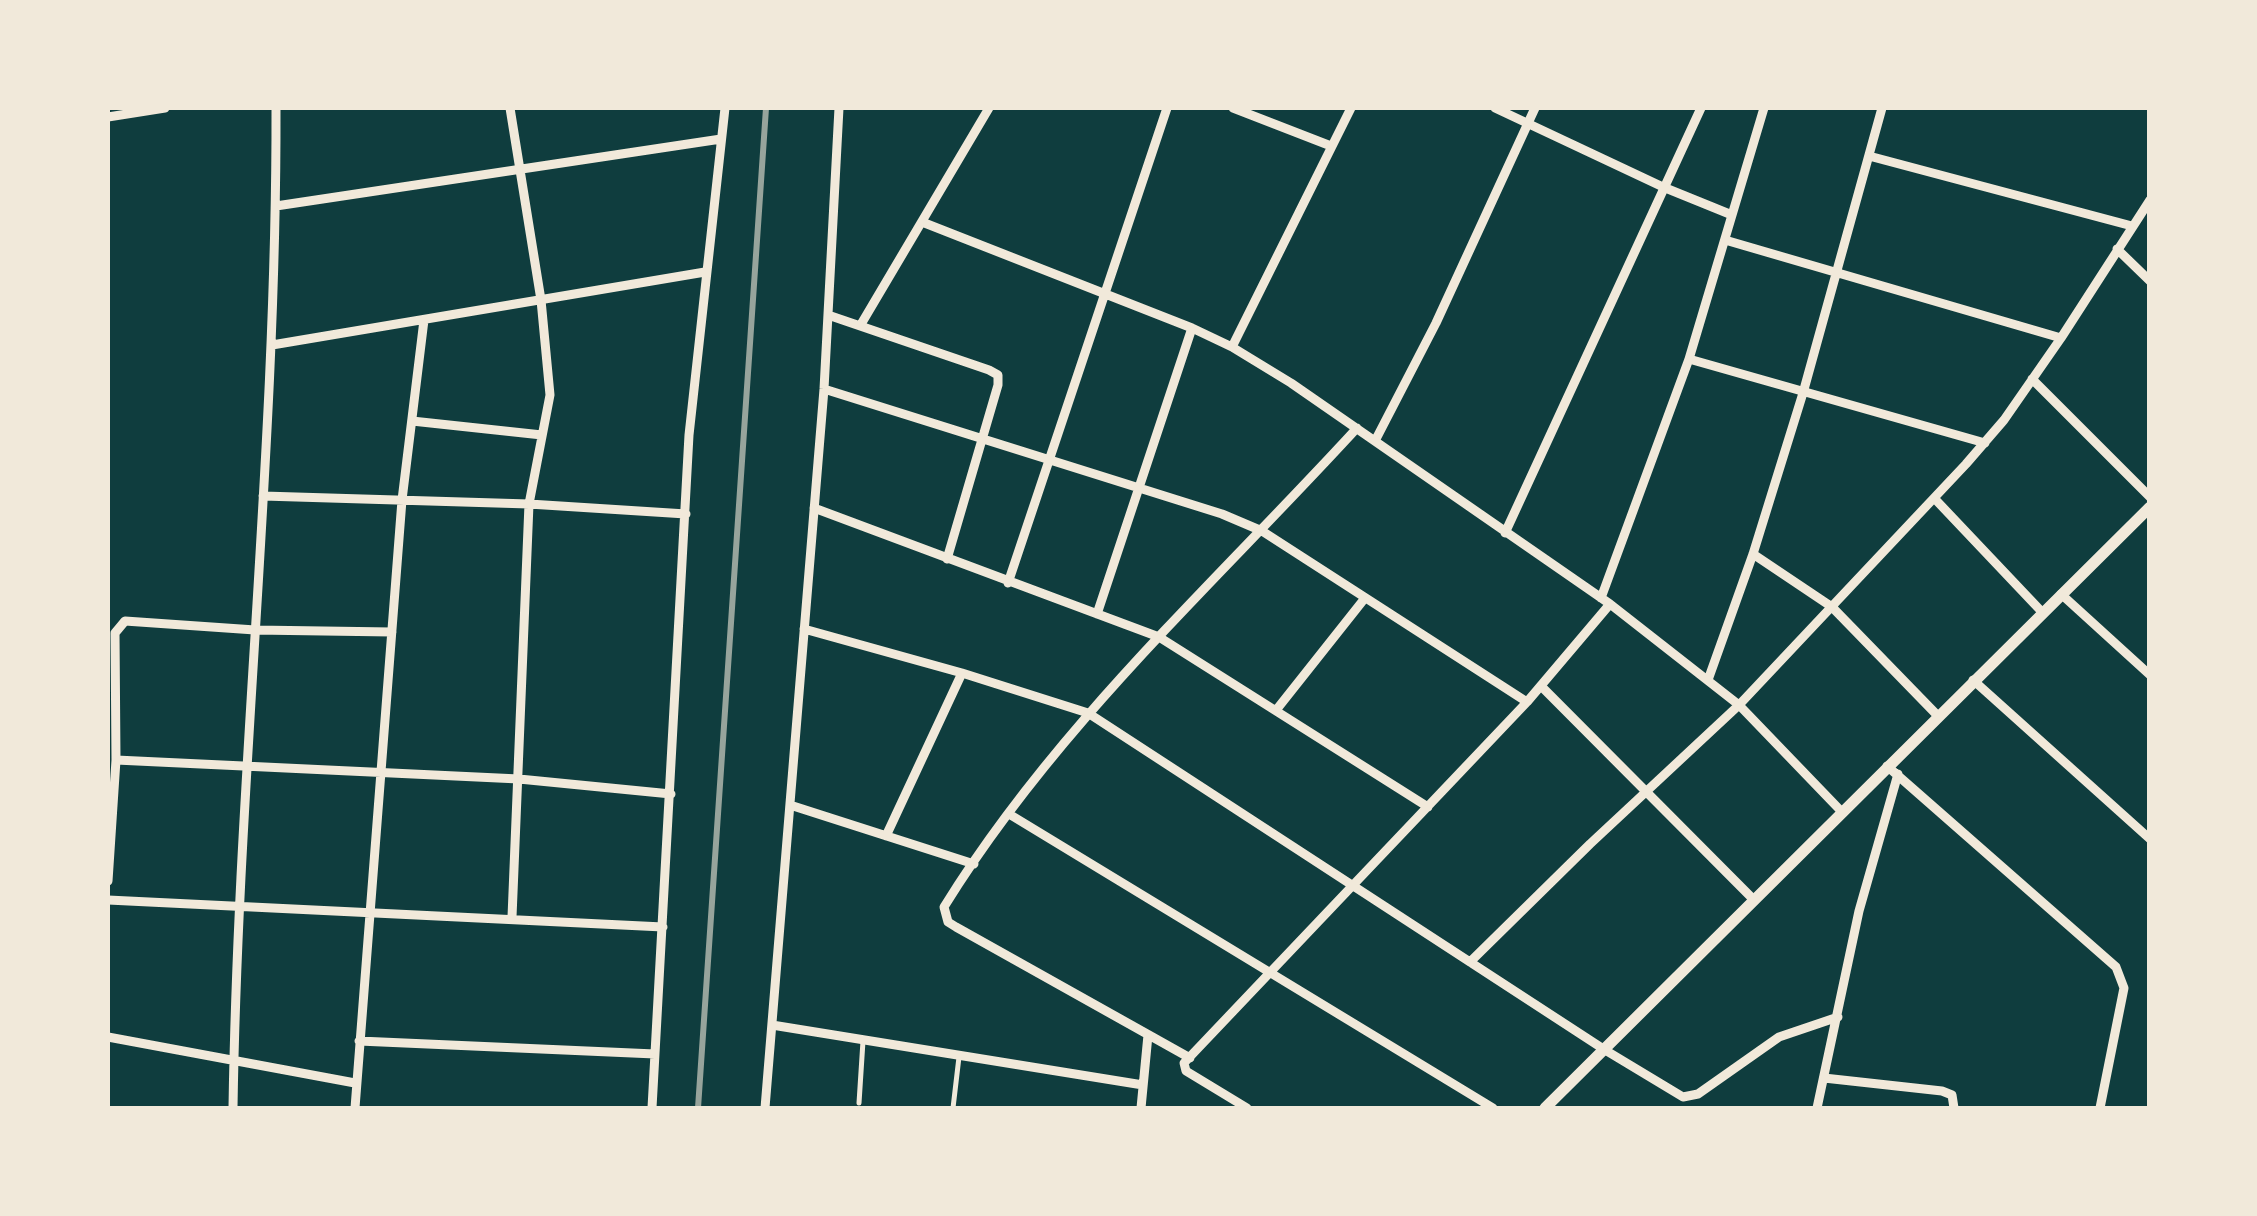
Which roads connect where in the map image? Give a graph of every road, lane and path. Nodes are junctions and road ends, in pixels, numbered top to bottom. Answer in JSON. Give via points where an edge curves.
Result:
{"nodes":[{"id":1,"x":166,"y":108,"type":"edge"},
{"id":2,"x":276,"y":108,"type":"edge"},
{"id":3,"x":510,"y":108,"type":"edge"},
{"id":4,"x":724,"y":108,"type":"edge"},
{"id":5,"x":839,"y":108,"type":"edge"},
{"id":6,"x":990,"y":108,"type":"edge"},
{"id":7,"x":1167,"y":108,"type":"edge"},
{"id":8,"x":1233,"y":108,"type":"edge"},
{"id":9,"x":1351,"y":108,"type":"edge"},
{"id":10,"x":1495,"y":108,"type":"edge"},
{"id":11,"x":1536,"y":108,"type":"edge"},
{"id":12,"x":1701,"y":108,"type":"edge"},
{"id":13,"x":1764,"y":108,"type":"edge"},
{"id":14,"x":1882,"y":108,"type":"edge"},
{"id":15,"x":108,"y":117,"type":"edge"},
{"id":16,"x":1528,"y":124,"type":"junction"},
{"id":17,"x":721,"y":139,"type":"junction"},
{"id":18,"x":1331,"y":146,"type":"junction"},
{"id":19,"x":1869,"y":156,"type":"junction"},
{"id":20,"x":520,"y":170,"type":"junction"},
{"id":21,"x":1664,"y":187,"type":"junction"},
{"id":22,"x":2150,"y":200,"type":"edge"},
{"id":23,"x":276,"y":206,"type":"junction"},
{"id":24,"x":1732,"y":215,"type":"junction"},
{"id":25,"x":922,"y":222,"type":"junction"},
{"id":26,"x":2132,"y":226,"type":"junction"},
{"id":27,"x":1724,"y":240,"type":"junction"},
{"id":28,"x":2117,"y":249,"type":"junction"},
{"id":29,"x":706,"y":272,"type":"junction"},
{"id":30,"x":1836,"y":274,"type":"junction"},
{"id":31,"x":2150,"y":281,"type":"edge"},
{"id":32,"x":1102,"y":294,"type":"junction"},
{"id":33,"x":541,"y":300,"type":"junction"},
{"id":34,"x":828,"y":315,"type":"junction"},
{"id":35,"x":424,"y":320,"type":"junction"},
{"id":36,"x":860,"y":326,"type":"junction"},
{"id":37,"x":1192,"y":328,"type":"junction"},
{"id":38,"x":2061,"y":338,"type":"junction"},
{"id":39,"x":272,"y":345,"type":"junction"},
{"id":40,"x":1232,"y":346,"type":"junction"},
{"id":41,"x":1689,"y":358,"type":"junction"},
{"id":42,"x":2032,"y":379,"type":"junction"},
{"id":43,"x":824,"y":389,"type":"junction"},
{"id":44,"x":1803,"y":393,"type":"junction"},
{"id":45,"x":412,"y":421,"type":"junction"},
{"id":46,"x":1357,"y":428,"type":"junction"},
{"id":47,"x":542,"y":435,"type":"junction"},
{"id":48,"x":982,"y":438,"type":"junction"},
{"id":49,"x":1375,"y":441,"type":"junction"},
{"id":50,"x":1985,"y":443,"type":"junction"},
{"id":51,"x":1050,"y":460,"type":"junction"},
{"id":52,"x":1140,"y":486,"type":"junction"},
{"id":53,"x":263,"y":496,"type":"junction"},
{"id":54,"x":2150,"y":497,"type":"edge"},
{"id":55,"x":1934,"y":498,"type":"junction"},
{"id":56,"x":402,"y":500,"type":"junction"},
{"id":57,"x":529,"y":504,"type":"junction"},
{"id":58,"x":814,"y":508,"type":"junction"},
{"id":59,"x":2148,"y":511,"type":"edge"},
{"id":60,"x":686,"y":514,"type":"junction"},
{"id":61,"x":1262,"y":532,"type":"junction"},
{"id":62,"x":1505,"y":533,"type":"junction"},
{"id":63,"x":1753,"y":554,"type":"junction"},
{"id":64,"x":947,"y":559,"type":"junction"},
{"id":65,"x":1008,"y":583,"type":"junction"},
{"id":66,"x":2060,"y":594,"type":"junction"},
{"id":67,"x":1365,"y":598,"type":"junction"},
{"id":68,"x":1606,"y":601,"type":"junction"},
{"id":69,"x":1832,"y":606,"type":"junction"},
{"id":70,"x":2042,"y":612,"type":"junction"},
{"id":71,"x":1097,"y":614,"type":"junction"},
{"id":72,"x":804,"y":629,"type":"junction"},
{"id":73,"x":255,"y":630,"type":"junction"},
{"id":74,"x":392,"y":632,"type":"junction"},
{"id":75,"x":1159,"y":636,"type":"junction"},
{"id":76,"x":962,"y":673,"type":"junction"},
{"id":77,"x":2150,"y":674,"type":"edge"},
{"id":78,"x":1708,"y":680,"type":"junction"},
{"id":79,"x":1973,"y":680,"type":"junction"},
{"id":80,"x":1540,"y":686,"type":"junction"},
{"id":81,"x":1527,"y":702,"type":"junction"},
{"id":82,"x":1740,"y":705,"type":"junction"},
{"id":83,"x":1277,"y":709,"type":"junction"},
{"id":84,"x":1088,"y":714,"type":"junction"},
{"id":85,"x":1937,"y":715,"type":"junction"},
{"id":86,"x":116,"y":760,"type":"junction"},
{"id":87,"x":248,"y":766,"type":"junction"},
{"id":88,"x":1893,"y":770,"type":"junction"},
{"id":89,"x":380,"y":772,"type":"junction"},
{"id":90,"x":520,"y":779,"type":"junction"},
{"id":91,"x":1648,"y":792,"type":"junction"},
{"id":92,"x":671,"y":794,"type":"junction"},
{"id":93,"x":790,"y":805,"type":"junction"},
{"id":94,"x":1428,"y":807,"type":"junction"},
{"id":95,"x":1842,"y":812,"type":"junction"},
{"id":96,"x":1009,"y":814,"type":"junction"},
{"id":97,"x":886,"y":836,"type":"junction"},
{"id":98,"x":2150,"y":840,"type":"edge"},
{"id":99,"x":974,"y":864,"type":"junction"},
{"id":100,"x":108,"y":881,"type":"edge"},
{"id":101,"x":1354,"y":886,"type":"junction"},
{"id":102,"x":108,"y":900,"type":"edge"},
{"id":103,"x":1754,"y":900,"type":"junction"},
{"id":104,"x":238,"y":908,"type":"junction"},
{"id":105,"x":370,"y":910,"type":"junction"},
{"id":106,"x":512,"y":917,"type":"junction"},
{"id":107,"x":663,"y":927,"type":"junction"},
{"id":108,"x":1470,"y":962,"type":"junction"},
{"id":109,"x":1271,"y":972,"type":"junction"},
{"id":110,"x":1838,"y":1017,"type":"junction"},
{"id":111,"x":772,"y":1026,"type":"junction"},
{"id":112,"x":1148,"y":1035,"type":"junction"},
{"id":113,"x":108,"y":1037,"type":"edge"},
{"id":114,"x":863,"y":1040,"type":"junction"},
{"id":115,"x":359,"y":1041,"type":"junction"},
{"id":116,"x":1605,"y":1050,"type":"junction"},
{"id":117,"x":655,"y":1054,"type":"junction"},
{"id":118,"x":959,"y":1055,"type":"junction"},
{"id":119,"x":1190,"y":1058,"type":"junction"},
{"id":120,"x":233,"y":1060,"type":"junction"},
{"id":121,"x":1824,"y":1078,"type":"junction"},
{"id":122,"x":356,"y":1083,"type":"junction"},
{"id":123,"x":1143,"y":1085,"type":"junction"},
{"id":124,"x":858,"y":1103,"type":"dead end"},
{"id":125,"x":232,"y":1108,"type":"edge"},
{"id":126,"x":354,"y":1108,"type":"edge"},
{"id":127,"x":652,"y":1108,"type":"edge"},
{"id":128,"x":765,"y":1108,"type":"edge"},
{"id":129,"x":953,"y":1108,"type":"edge"},
{"id":130,"x":1141,"y":1108,"type":"edge"},
{"id":131,"x":1247,"y":1108,"type":"edge"},
{"id":132,"x":1493,"y":1108,"type":"edge"},
{"id":133,"x":1545,"y":1108,"type":"edge"},
{"id":134,"x":1817,"y":1108,"type":"edge"},
{"id":135,"x":1954,"y":1108,"type":"edge"},
{"id":136,"x":2100,"y":1108,"type":"edge"}],
"edges":[{"from":1,"to":15,"type":"street"},
{"from":2,"to":23,"type":"street"},
{"from":3,"to":20,"type":"street"},
{"from":4,"to":17,"type":"street"},
{"from":5,"to":34,"type":"street"},
{"from":6,"to":25,"type":"street"},
{"from":7,"to":32,"type":"street"},
{"from":8,"to":18,"type":"street"},
{"from":9,"to":18,"type":"street"},
{"from":10,"to":16,"type":"street"},
{"from":11,"to":16,"type":"street"},
{"from":12,"to":21,"type":"street"},
{"from":13,"to":24,"type":"street"},
{"from":14,"to":19,"type":"street"},
{"from":16,"to":21,"type":"street"},
{"from":16,"to":49,"type":"street"},
{"from":17,"to":20,"type":"street"},
{"from":17,"to":29,"type":"street"},
{"from":18,"to":40,"type":"street"},
{"from":19,"to":26,"type":"street"},
{"from":19,"to":30,"type":"street"},
{"from":20,"to":23,"type":"street"},
{"from":20,"to":33,"type":"street"},
{"from":21,"to":24,"type":"street"},
{"from":21,"to":62,"type":"street"},
{"from":22,"to":26,"type":"street"},
{"from":23,"to":39,"type":"street"},
{"from":24,"to":27,"type":"street"},
{"from":25,"to":32,"type":"street"},
{"from":25,"to":36,"type":"street"},
{"from":26,"to":28,"type":"street"},
{"from":27,"to":30,"type":"street"},
{"from":27,"to":41,"type":"street"},
{"from":28,"to":31,"type":"street"},
{"from":28,"to":38,"type":"street"},
{"from":29,"to":33,"type":"street"},
{"from":29,"to":60,"type":"street"},
{"from":30,"to":38,"type":"street"},
{"from":30,"to":44,"type":"street"},
{"from":32,"to":37,"type":"street"},
{"from":32,"to":51,"type":"street"},
{"from":33,"to":35,"type":"street"},
{"from":33,"to":47,"type":"street","via":[[550,396]]},
{"from":34,"to":36,"type":"street"},
{"from":34,"to":43,"type":"street"},
{"from":35,"to":39,"type":"street"},
{"from":35,"to":45,"type":"street"},
{"from":36,"to":48,"type":"street","via":[[994,372],[998,385]]},
{"from":37,"to":40,"type":"street"},
{"from":37,"to":52,"type":"street"},
{"from":38,"to":42,"type":"street"},
{"from":39,"to":53,"type":"street"},
{"from":40,"to":46,"type":"street"},
{"from":41,"to":44,"type":"street"},
{"from":41,"to":68,"type":"street"},
{"from":42,"to":50,"type":"street"},
{"from":42,"to":54,"type":"street"},
{"from":43,"to":48,"type":"street"},
{"from":43,"to":58,"type":"street"},
{"from":44,"to":50,"type":"street"},
{"from":44,"to":63,"type":"street"},
{"from":45,"to":47,"type":"street"},
{"from":45,"to":56,"type":"street"},
{"from":46,"to":49,"type":"street"},
{"from":46,"to":61,"type":"street"},
{"from":47,"to":57,"type":"street"},
{"from":48,"to":51,"type":"street"},
{"from":48,"to":64,"type":"street"},
{"from":49,"to":62,"type":"street"},
{"from":50,"to":55,"type":"street"},
{"from":51,"to":52,"type":"street"},
{"from":51,"to":65,"type":"street"},
{"from":52,"to":61,"type":"street"},
{"from":52,"to":71,"type":"street"},
{"from":53,"to":56,"type":"street"},
{"from":53,"to":73,"type":"street"},
{"from":55,"to":69,"type":"street"},
{"from":55,"to":70,"type":"street"},
{"from":56,"to":57,"type":"street"},
{"from":56,"to":74,"type":"street"},
{"from":57,"to":60,"type":"street"},
{"from":57,"to":90,"type":"street"},
{"from":58,"to":64,"type":"street"},
{"from":58,"to":72,"type":"street"},
{"from":59,"to":66,"type":"street"},
{"from":60,"to":92,"type":"street"},
{"from":61,"to":67,"type":"street"},
{"from":61,"to":75,"type":"street"},
{"from":62,"to":68,"type":"street"},
{"from":63,"to":69,"type":"street"},
{"from":63,"to":78,"type":"street"},
{"from":64,"to":65,"type":"street"},
{"from":65,"to":71,"type":"street"},
{"from":66,"to":70,"type":"street"},
{"from":66,"to":77,"type":"street"},
{"from":67,"to":81,"type":"street"},
{"from":67,"to":83,"type":"street"},
{"from":68,"to":78,"type":"street"},
{"from":68,"to":80,"type":"street"},
{"from":69,"to":82,"type":"street"},
{"from":69,"to":85,"type":"street"},
{"from":70,"to":79,"type":"street"},
{"from":71,"to":75,"type":"street"},
{"from":72,"to":76,"type":"street"},
{"from":72,"to":93,"type":"street"},
{"from":73,"to":74,"type":"street"},
{"from":73,"to":86,"type":"street","via":[[120,624],[114,633]]},
{"from":73,"to":87,"type":"street"},
{"from":74,"to":89,"type":"street"},
{"from":75,"to":83,"type":"street"},
{"from":75,"to":84,"type":"street"},
{"from":76,"to":84,"type":"street"},
{"from":76,"to":97,"type":"street"},
{"from":78,"to":82,"type":"street"},
{"from":79,"to":85,"type":"street"},
{"from":79,"to":98,"type":"street"},
{"from":80,"to":81,"type":"street"},
{"from":80,"to":91,"type":"street"},
{"from":81,"to":94,"type":"street"},
{"from":82,"to":91,"type":"street"},
{"from":82,"to":95,"type":"street"},
{"from":83,"to":94,"type":"street"},
{"from":84,"to":96,"type":"street"},
{"from":84,"to":101,"type":"street"},
{"from":85,"to":88,"type":"street"},
{"from":86,"to":87,"type":"street"},
{"from":86,"to":100,"type":"street"},
{"from":87,"to":89,"type":"street"},
{"from":87,"to":104,"type":"street"},
{"from":88,"to":95,"type":"street"},
{"from":88,"to":110,"type":"street"},
{"from":88,"to":136,"type":"street","via":[[2116,967],[2124,988]]},
{"from":89,"to":90,"type":"street"},
{"from":89,"to":105,"type":"street"},
{"from":90,"to":92,"type":"street"},
{"from":90,"to":106,"type":"street"},
{"from":91,"to":103,"type":"street"},
{"from":91,"to":108,"type":"street"},
{"from":92,"to":107,"type":"street"},
{"from":93,"to":97,"type":"street"},
{"from":93,"to":111,"type":"street"},
{"from":94,"to":101,"type":"street"},
{"from":95,"to":103,"type":"street"},
{"from":96,"to":99,"type":"street"},
{"from":96,"to":109,"type":"street"},
{"from":97,"to":99,"type":"street"},
{"from":99,"to":112,"type":"street","via":[[944,907],[948,922]]},
{"from":101,"to":108,"type":"street"},
{"from":101,"to":109,"type":"street"},
{"from":102,"to":104,"type":"street"},
{"from":103,"to":116,"type":"street"},
{"from":104,"to":105,"type":"street"},
{"from":104,"to":120,"type":"street"},
{"from":105,"to":106,"type":"street"},
{"from":105,"to":115,"type":"street"},
{"from":106,"to":107,"type":"street"},
{"from":107,"to":117,"type":"street"},
{"from":108,"to":116,"type":"street"},
{"from":109,"to":119,"type":"street"},
{"from":109,"to":132,"type":"street"},
{"from":110,"to":116,"type":"street","via":[[1779,1037],[1690,1097]]},
{"from":110,"to":121,"type":"street"},
{"from":111,"to":114,"type":"street"},
{"from":111,"to":128,"type":"street"},
{"from":112,"to":119,"type":"street"},
{"from":112,"to":123,"type":"street"},
{"from":113,"to":120,"type":"street"},
{"from":114,"to":118,"type":"street"},
{"from":114,"to":124,"type":"lane"},
{"from":115,"to":117,"type":"street"},
{"from":115,"to":122,"type":"street"},
{"from":116,"to":133,"type":"street"},
{"from":117,"to":127,"type":"street"},
{"from":118,"to":123,"type":"street"},
{"from":118,"to":129,"type":"lane"},
{"from":119,"to":131,"type":"street","via":[[1186,1071]]},
{"from":120,"to":122,"type":"street"},
{"from":120,"to":125,"type":"street"},
{"from":121,"to":134,"type":"street"},
{"from":121,"to":135,"type":"street","via":[[1942,1091],[1952,1096]]},
{"from":122,"to":126,"type":"street"},
{"from":123,"to":130,"type":"street"}]}
